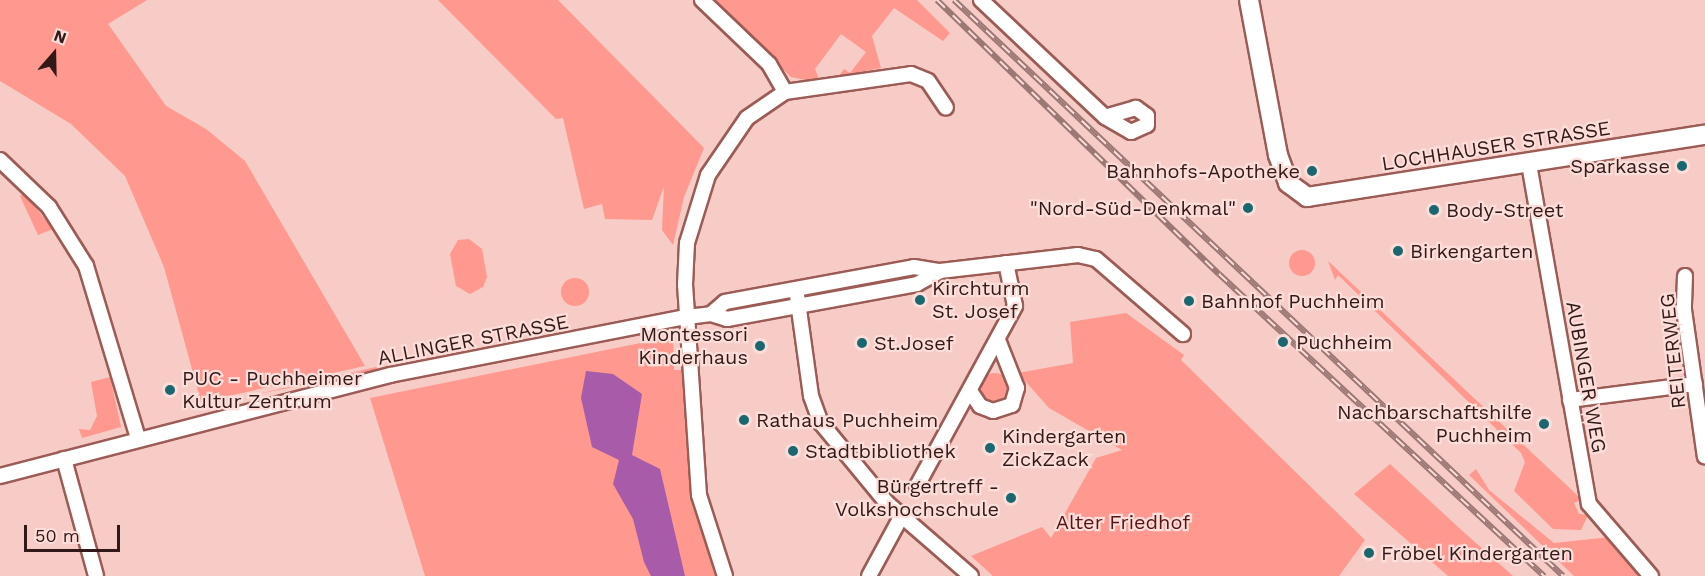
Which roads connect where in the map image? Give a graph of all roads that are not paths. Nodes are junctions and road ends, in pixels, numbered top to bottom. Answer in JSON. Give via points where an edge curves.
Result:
{"nodes":[{"id":1,"x":702,"y":0,"type":"edge"},
{"id":2,"x":981,"y":0,"type":"edge"},
{"id":3,"x":1249,"y":0,"type":"edge"},
{"id":4,"x":784,"y":92,"type":"junction"},
{"id":5,"x":946,"y":108,"type":"dead end"},
{"id":6,"x":1105,"y":117,"type":"dead end"},
{"id":7,"x":1705,"y":135,"type":"edge"},
{"id":8,"x":0,"y":160,"type":"edge"},
{"id":9,"x":1529,"y":164,"type":"junction"},
{"id":10,"x":1006,"y":263,"type":"junction"},
{"id":11,"x":940,"y":271,"type":"junction"},
{"id":12,"x":1685,"y":276,"type":"dead end"},
{"id":13,"x":796,"y":289,"type":"junction"},
{"id":14,"x":798,"y":304,"type":"junction"},
{"id":15,"x":711,"y":314,"type":"junction"},
{"id":16,"x":687,"y":317,"type":"junction"},
{"id":17,"x":1183,"y":334,"type":"dead end"},
{"id":18,"x":998,"y":340,"type":"junction"},
{"id":19,"x":1695,"y":384,"type":"junction"},
{"id":20,"x":970,"y":391,"type":"junction"},
{"id":21,"x":1570,"y":400,"type":"junction"},
{"id":22,"x":138,"y":438,"type":"junction"},
{"id":23,"x":1705,"y":457,"type":"edge"},
{"id":24,"x":64,"y":459,"type":"junction"},
{"id":25,"x":0,"y":476,"type":"edge"},
{"id":26,"x":917,"y":486,"type":"dead end"},
{"id":27,"x":901,"y":517,"type":"junction"},
{"id":28,"x":96,"y":576,"type":"edge"},
{"id":29,"x":725,"y":576,"type":"edge"},
{"id":30,"x":869,"y":576,"type":"edge"},
{"id":31,"x":972,"y":576,"type":"edge"},
{"id":32,"x":1651,"y":576,"type":"edge"}],
"edges":[{"from":1,"to":4,"type":"street","via":[[770,64]]},
{"from":2,"to":6,"type":"street"},
{"from":3,"to":9,"type":"street","name":"LOCHHAUSER STRASSE","via":[[1278,155],[1296,190],[1307,197]]},
{"from":4,"to":5,"type":"street","via":[[911,74],[928,81]]},
{"from":4,"to":16,"type":"street","via":[[729,138],[699,194],[687,243]]},
{"from":7,"to":9,"type":"street","name":"LOCHHAUSER STRASSE"},
{"from":8,"to":22,"type":"street","via":[[49,207],[86,267]]},
{"from":9,"to":21,"type":"street","name":"AUBINGER WEG"},
{"from":10,"to":11,"type":"street","name":"ALLINGER STRASSE"},
{"from":10,"to":17,"type":"street","name":"ALLINGER STRASSE","via":[[1069,255],[1096,259]]},
{"from":10,"to":18,"type":"street","via":[[1015,306]]},
{"from":11,"to":13,"type":"street","name":"ALLINGER STRASSE","via":[[914,267]]},
{"from":11,"to":14,"type":"street","name":"ALLINGER STRASSE","via":[[917,284]]},
{"from":12,"to":19,"type":"street","name":"REITERWEG"},
{"from":13,"to":14,"type":"street"},
{"from":13,"to":15,"type":"street","name":"ALLINGER STRASSE","via":[[725,302]]},
{"from":14,"to":15,"type":"street","name":"ALLINGER STRASSE","via":[[728,319]]},
{"from":14,"to":27,"type":"street","via":[[811,396],[821,423]]},
{"from":15,"to":16,"type":"street","name":"ALLINGER STRASSE"},
{"from":16,"to":22,"type":"street","name":"ALLINGER STRASSE","via":[[390,375]]},
{"from":16,"to":29,"type":"street","via":[[699,495]]},
{"from":18,"to":20,"type":"street"},
{"from":18,"to":20,"type":"street","via":[[1017,388],[1012,405],[993,411],[980,406]]},
{"from":19,"to":21,"type":"street"},
{"from":19,"to":23,"type":"street","name":"REITERWEG"},
{"from":20,"to":26,"type":"street"},
{"from":21,"to":32,"type":"street","name":"AUBINGER WEG","via":[[1589,504]]},
{"from":22,"to":24,"type":"street","name":"ALLINGER STRASSE"},
{"from":24,"to":25,"type":"street","name":"ALLINGER STRASSE"},
{"from":24,"to":28,"type":"street"},
{"from":27,"to":30,"type":"street"},
{"from":27,"to":31,"type":"street"}]}
